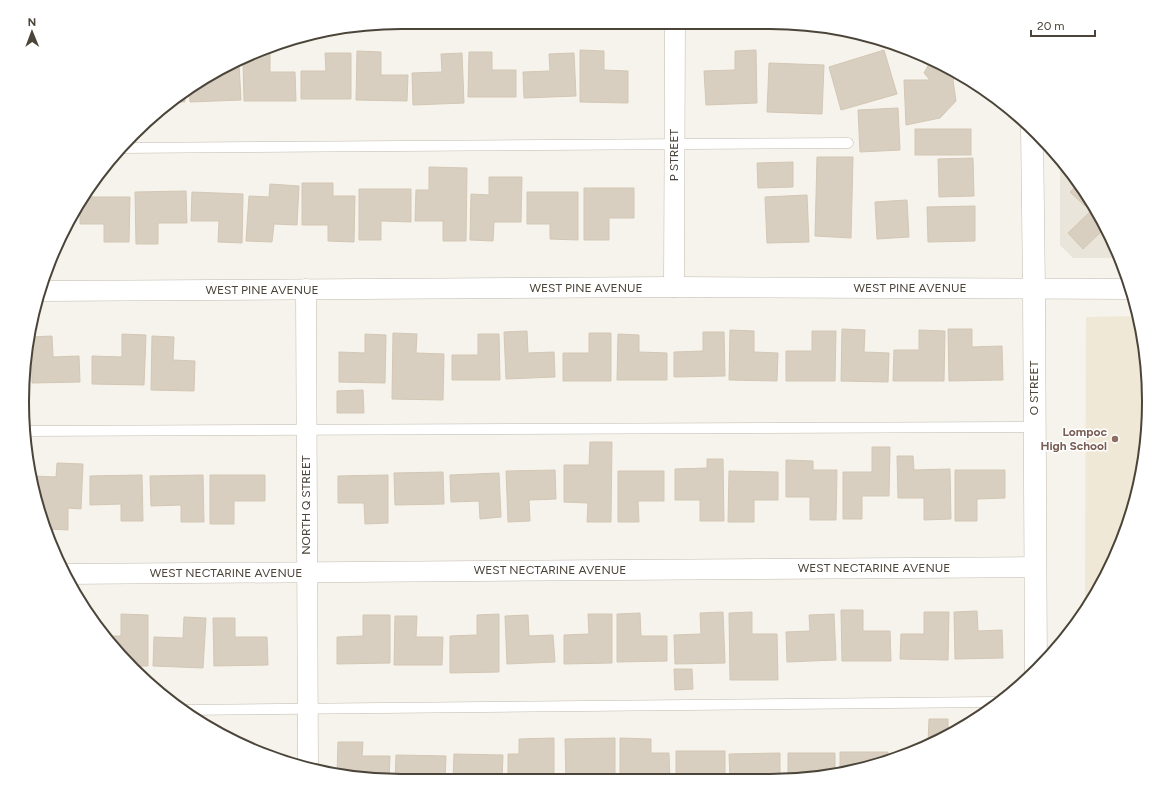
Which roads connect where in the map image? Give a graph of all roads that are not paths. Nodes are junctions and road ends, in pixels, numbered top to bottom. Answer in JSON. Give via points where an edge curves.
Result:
{"nodes":[{"id":1,"x":675,"y":29,"type":"edge"},
{"id":2,"x":1032,"y":137,"type":"edge"},
{"id":3,"x":674,"y":143,"type":"junction"},
{"id":4,"x":848,"y":143,"type":"dead end"},
{"id":5,"x":129,"y":148,"type":"edge"},
{"id":6,"x":674,"y":287,"type":"junction"},
{"id":7,"x":1034,"y":289,"type":"junction"},
{"id":8,"x":1124,"y":289,"type":"edge"},
{"id":9,"x":306,"y":290,"type":"junction"},
{"id":10,"x":46,"y":291,"type":"edge"},
{"id":11,"x":1034,"y":427,"type":"junction"},
{"id":12,"x":306,"y":430,"type":"junction"},
{"id":13,"x":30,"y":431,"type":"edge"},
{"id":14,"x":1036,"y":567,"type":"junction"},
{"id":15,"x":306,"y":572,"type":"junction"},
{"id":16,"x":71,"y":574,"type":"edge"},
{"id":17,"x":1036,"y":662,"type":"edge"},
{"id":18,"x":989,"y":702,"type":"edge"},
{"id":19,"x":307,"y":709,"type":"junction"},
{"id":20,"x":193,"y":710,"type":"edge"},
{"id":21,"x":308,"y":762,"type":"edge"}],
"edges":[{"from":1,"to":3,"type":"street","name":"P STREET"},
{"from":2,"to":7,"type":"street","name":"O STREET"},
{"from":3,"to":4,"type":"lane"},
{"from":3,"to":5,"type":"lane"},
{"from":3,"to":6,"type":"street","name":"P STREET"},
{"from":6,"to":7,"type":"street","name":"WEST PINE AVENUE"},
{"from":6,"to":9,"type":"street","name":"WEST PINE AVENUE"},
{"from":7,"to":8,"type":"street","name":"WEST PINE AVENUE"},
{"from":7,"to":11,"type":"street","name":"O STREET"},
{"from":9,"to":10,"type":"street","name":"WEST PINE AVENUE"},
{"from":9,"to":12,"type":"street","name":"NORTH Q STREET"},
{"from":11,"to":12,"type":"lane"},
{"from":11,"to":14,"type":"street","name":"O STREET"},
{"from":12,"to":13,"type":"lane"},
{"from":12,"to":15,"type":"street","name":"NORTH Q STREET"},
{"from":14,"to":15,"type":"street","name":"WEST NECTARINE AVENUE"},
{"from":14,"to":17,"type":"street","name":"O STREET"},
{"from":15,"to":16,"type":"street","name":"WEST NECTARINE AVENUE"},
{"from":15,"to":19,"type":"street","name":"NORTH Q STREET"},
{"from":18,"to":19,"type":"lane"},
{"from":19,"to":20,"type":"lane"},
{"from":19,"to":21,"type":"street","name":"NORTH Q STREET"}]}
